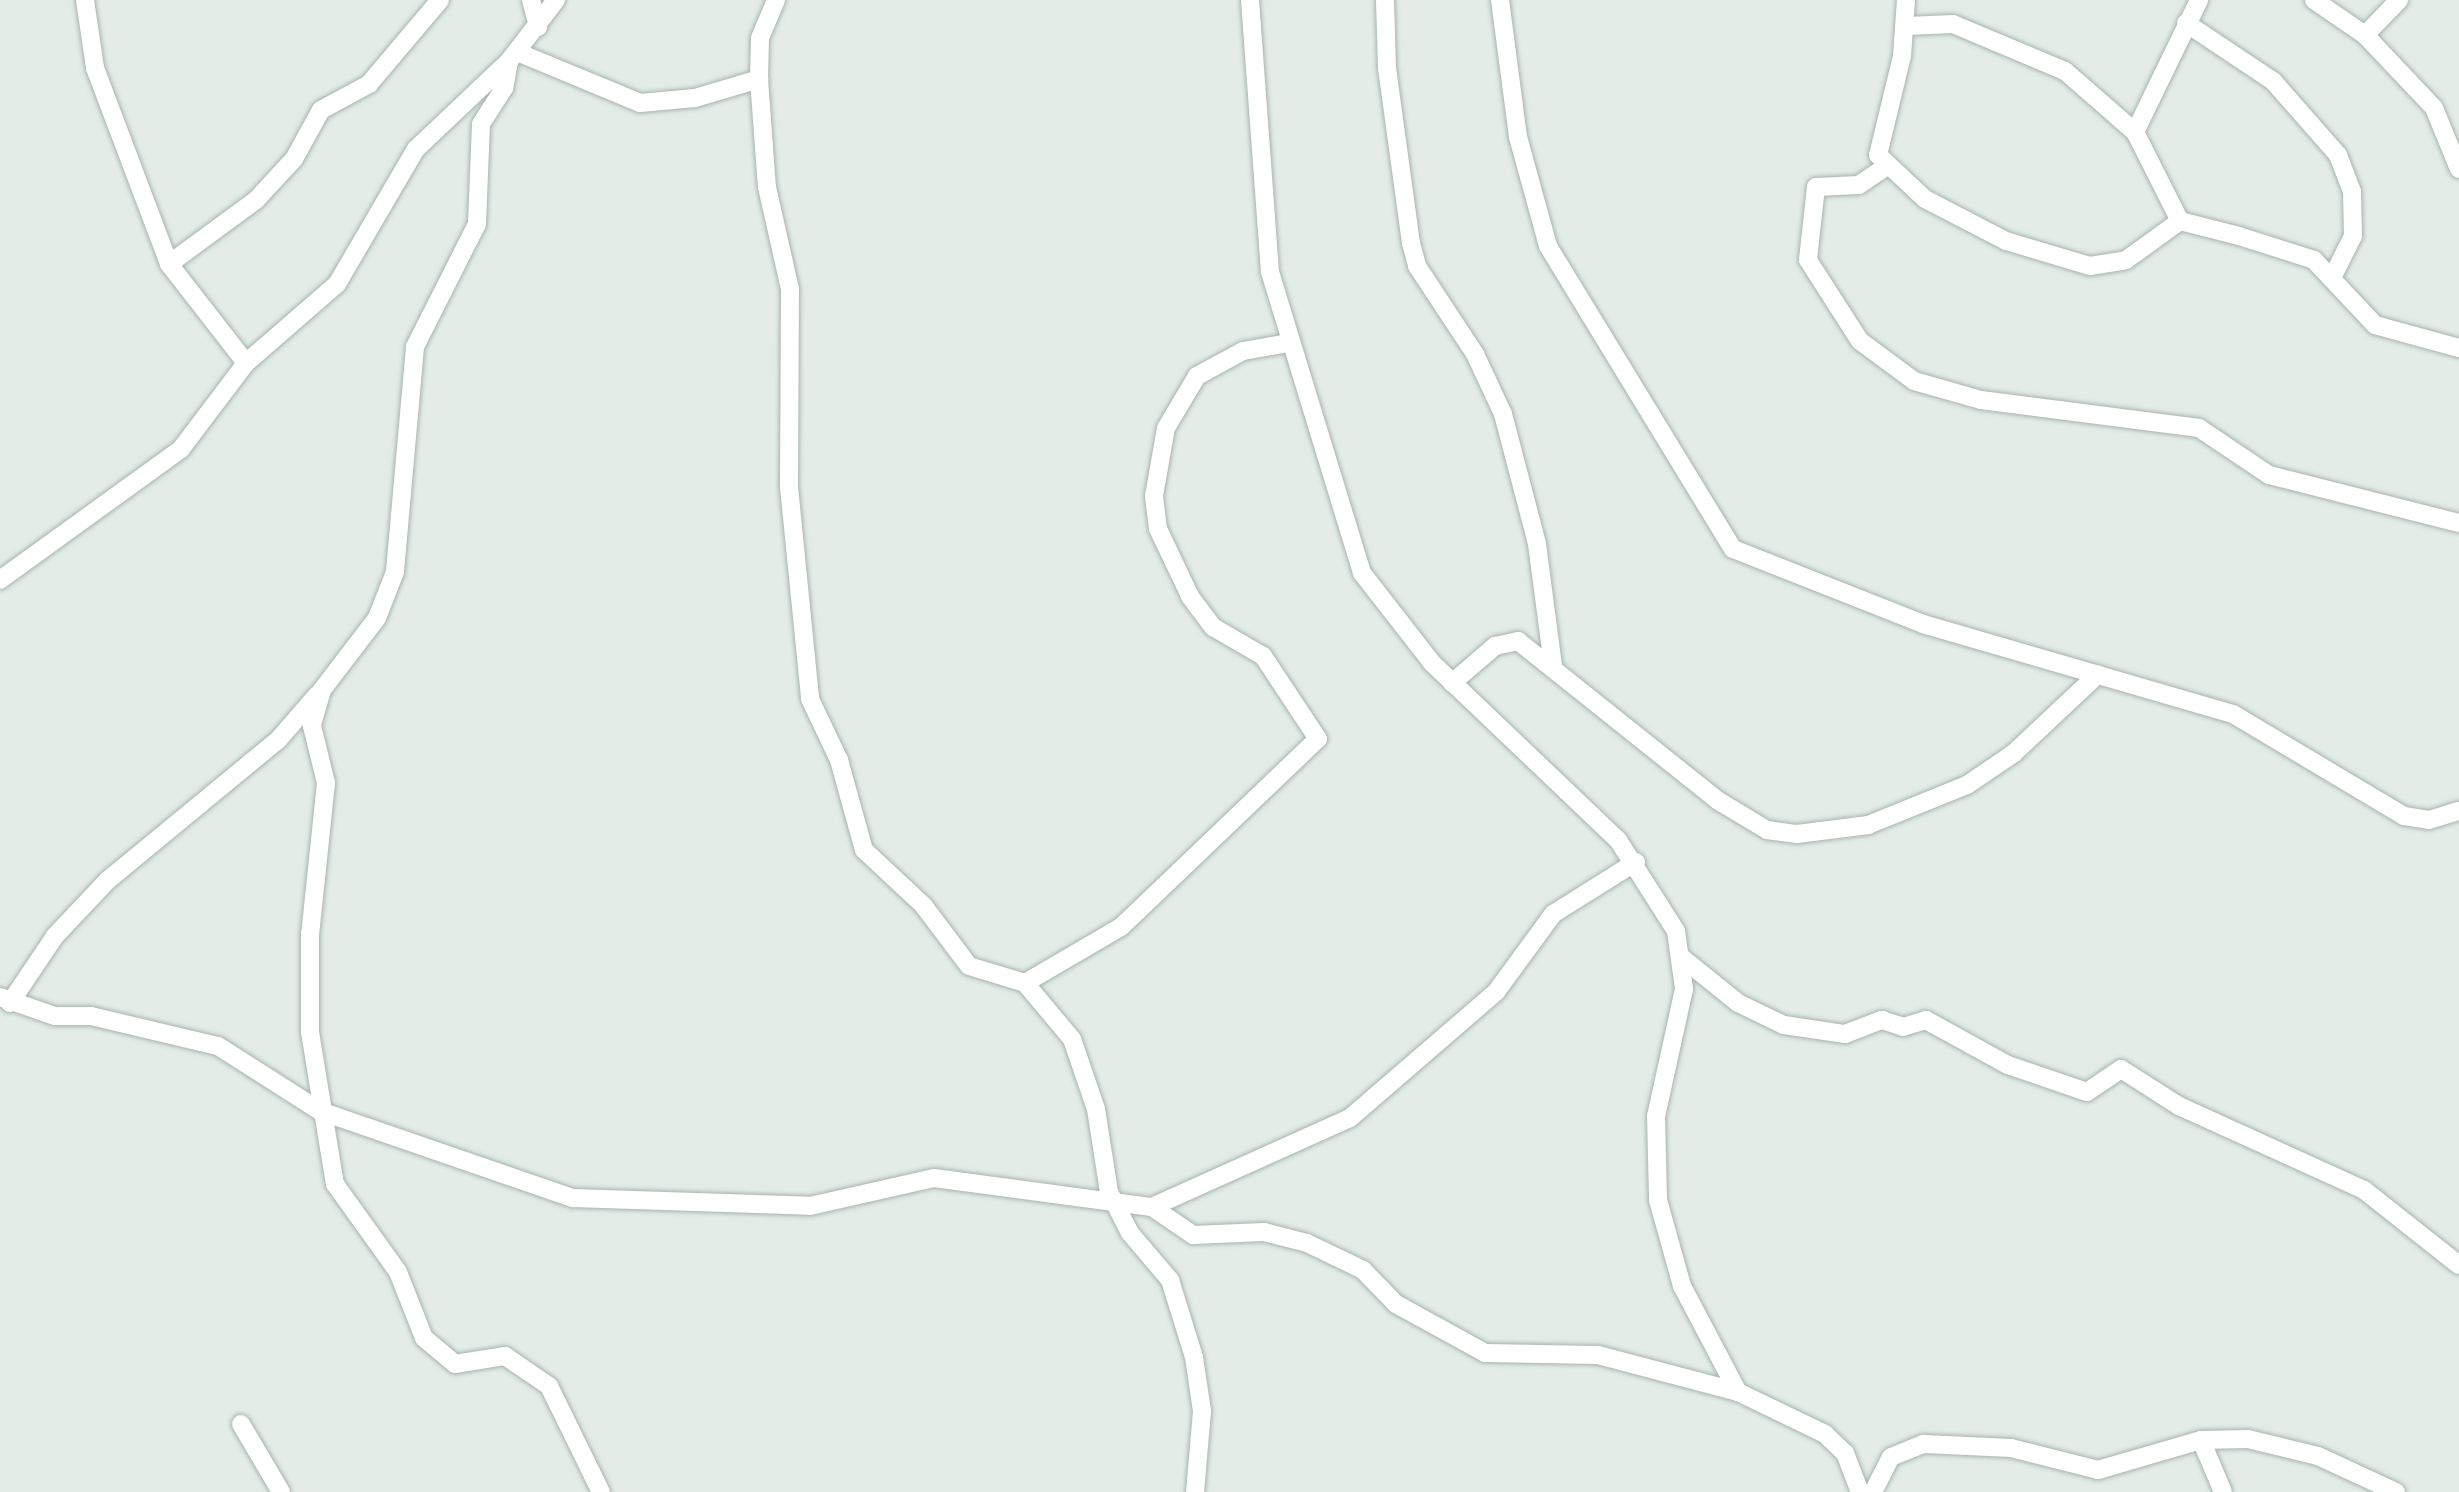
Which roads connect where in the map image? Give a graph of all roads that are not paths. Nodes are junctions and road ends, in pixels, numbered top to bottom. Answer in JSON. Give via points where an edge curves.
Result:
{"nodes":[{"id":1,"x":440,"y":0,"type":"edge"},
{"id":2,"x":531,"y":0,"type":"edge"},
{"id":3,"x":556,"y":0,"type":"edge"},
{"id":4,"x":776,"y":0,"type":"edge"},
{"id":5,"x":1250,"y":0,"type":"edge"},
{"id":6,"x":1385,"y":0,"type":"edge"},
{"id":7,"x":1500,"y":0,"type":"edge"},
{"id":8,"x":1906,"y":0,"type":"edge"},
{"id":9,"x":2199,"y":0,"type":"edge"},
{"id":10,"x":2314,"y":0,"type":"edge"},
{"id":11,"x":2399,"y":0,"type":"edge"},
{"id":12,"x":89,"y":1,"type":"edge"},
{"id":13,"x":2186,"y":23,"type":"junction"},
{"id":14,"x":1907,"y":26,"type":"junction"},
{"id":15,"x":538,"y":27,"type":"junction"},
{"id":16,"x":2365,"y":35,"type":"junction"},
{"id":17,"x":513,"y":57,"type":"junction"},
{"id":18,"x":759,"y":79,"type":"junction"},
{"id":19,"x":2135,"y":132,"type":"junction"},
{"id":20,"x":1884,"y":168,"type":"junction"},
{"id":21,"x":2459,"y":169,"type":"edge"},
{"id":22,"x":2180,"y":221,"type":"junction"},
{"id":23,"x":169,"y":264,"type":"junction"},
{"id":24,"x":2332,"y":278,"type":"junction"},
{"id":25,"x":1289,"y":343,"type":"junction"},
{"id":26,"x":2459,"y":348,"type":"edge"},
{"id":27,"x":246,"y":363,"type":"junction"},
{"id":28,"x":2459,"y":523,"type":"edge"},
{"id":29,"x":0,"y":580,"type":"edge"},
{"id":30,"x":1553,"y":666,"type":"junction"},
{"id":31,"x":2098,"y":674,"type":"junction"},
{"id":32,"x":1452,"y":683,"type":"junction"},
{"id":33,"x":322,"y":690,"type":"junction"},
{"id":34,"x":2459,"y":811,"type":"edge"},
{"id":35,"x":1636,"y":862,"type":"junction"},
{"id":36,"x":1681,"y":957,"type":"junction"},
{"id":37,"x":1025,"y":983,"type":"junction"},
{"id":38,"x":5,"y":1000,"type":"edge"},
{"id":39,"x":320,"y":1111,"type":"junction"},
{"id":40,"x":1152,"y":1207,"type":"junction"},
{"id":41,"x":1116,"y":1208,"type":"junction"},
{"id":42,"x":2459,"y":1265,"type":"edge"},
{"id":43,"x":1738,"y":1392,"type":"junction"},
{"id":44,"x":241,"y":1424,"type":"dead end"},
{"id":45,"x":2201,"y":1440,"type":"junction"},
{"id":46,"x":281,"y":1492,"type":"edge"},
{"id":47,"x":601,"y":1492,"type":"edge"},
{"id":48,"x":1195,"y":1492,"type":"edge"},
{"id":49,"x":1860,"y":1492,"type":"edge"},
{"id":50,"x":1873,"y":1492,"type":"edge"},
{"id":51,"x":2223,"y":1492,"type":"edge"},
{"id":52,"x":2396,"y":1492,"type":"edge"}],
"edges":[{"from":1,"to":23,"type":"street","via":[[369,84],[321,110],[294,159],[256,200]]},
{"from":2,"to":15,"type":"street"},
{"from":3,"to":15,"type":"street"},
{"from":4,"to":18,"type":"street","via":[[760,38]]},
{"from":5,"to":25,"type":"street","via":[[1261,215]]},
{"from":6,"to":30,"type":"street","via":[[1392,122],[1414,255],[1475,354],[1507,425],[1537,544]]},
{"from":7,"to":31,"type":"street","via":[[1518,137],[1548,246],[1733,549],[1923,624]]},
{"from":8,"to":14,"type":"street"},
{"from":9,"to":13,"type":"street"},
{"from":10,"to":16,"type":"street"},
{"from":11,"to":16,"type":"street"},
{"from":12,"to":23,"type":"street","via":[[95,68]]},
{"from":13,"to":19,"type":"street"},
{"from":13,"to":24,"type":"street","via":[[2273,81],[2338,155],[2352,191],[2353,236]]},
{"from":14,"to":19,"type":"street","via":[[1953,24],[2025,51],[2065,71]]},
{"from":14,"to":20,"type":"street","via":[[1879,130]]},
{"from":15,"to":17,"type":"street"},
{"from":16,"to":21,"type":"street","via":[[2434,108]]},
{"from":17,"to":18,"type":"street","via":[[640,103],[695,98]]},
{"from":17,"to":27,"type":"street","via":[[416,149],[337,284]]},
{"from":17,"to":33,"type":"street","via":[[504,88],[481,124],[477,224],[415,347],[395,572],[377,618]]},
{"from":18,"to":37,"type":"street","via":[[767,187],[790,289],[789,487],[810,699],[839,760],[864,850],[923,905],[969,966]]},
{"from":19,"to":22,"type":"street"},
{"from":20,"to":22,"type":"street","via":[[1959,219],[2055,260],[2106,267]]},
{"from":20,"to":28,"type":"street","via":[[1859,185],[1816,187],[1808,260],[1860,341],[1914,381],[1981,400],[2199,428],[2269,475]]},
{"from":22,"to":24,"type":"street","via":[[2288,250]]},
{"from":23,"to":27,"type":"street"},
{"from":24,"to":26,"type":"street","via":[[2361,318]]},
{"from":25,"to":32,"type":"street","via":[[1362,573]]},
{"from":25,"to":37,"type":"street","via":[[1243,351],[1197,376],[1166,428],[1154,496],[1158,529],[1190,596],[1213,627],[1263,656],[1318,739],[1121,927]]},
{"from":27,"to":29,"type":"street","via":[[181,449]]},
{"from":30,"to":31,"type":"street","via":[[1707,793],[1767,830],[1797,834],[1868,825],[1967,785],[2014,753]]},
{"from":30,"to":32,"type":"street","via":[[1529,646],[1506,640]]},
{"from":31,"to":34,"type":"street","via":[[2243,719],[2404,816],[2429,820]]},
{"from":32,"to":35,"type":"street"},
{"from":33,"to":38,"type":"street","via":[[278,740],[108,880]]},
{"from":33,"to":39,"type":"street","via":[[312,726],[326,783],[308,989]]},
{"from":35,"to":36,"type":"street","via":[[1661,899]]},
{"from":35,"to":40,"type":"street","via":[[1553,914],[1496,992],[1350,1118]]},
{"from":36,"to":42,"type":"street","via":[[1738,1003],[1784,1025],[1845,1034],[1882,1020],[1903,1027],[1926,1020],[2008,1065],[2087,1092],[2121,1069],[2179,1106],[2364,1190]]},
{"from":36,"to":43,"type":"street","via":[[1680,1027],[1656,1116],[1658,1200],[1682,1286]]},
{"from":37,"to":41,"type":"street","via":[[1072,1039]]},
{"from":38,"to":39,"type":"street","via":[[218,1046]]},
{"from":39,"to":41,"type":"street","via":[[611,1204],[690,1198],[745,1208],[810,1206],[934,1178]]},
{"from":39,"to":47,"type":"street","via":[[335,1184],[398,1272],[435,1354],[468,1367],[505,1356],[549,1386]]},
{"from":40,"to":41,"type":"street"},
{"from":40,"to":43,"type":"street","via":[[1193,1235],[1264,1232],[1307,1243],[1363,1270],[1396,1304],[1485,1353],[1598,1355]]},
{"from":41,"to":48,"type":"street","via":[[1170,1280],[1194,1357],[1202,1411]]},
{"from":43,"to":49,"type":"street","via":[[1825,1434],[1845,1453]]},
{"from":44,"to":46,"type":"street"},
{"from":45,"to":50,"type":"street","via":[[2098,1470],[2011,1448],[1924,1444],[1891,1457]]},
{"from":45,"to":51,"type":"street"},
{"from":45,"to":52,"type":"street","via":[[2277,1442]]}]}
